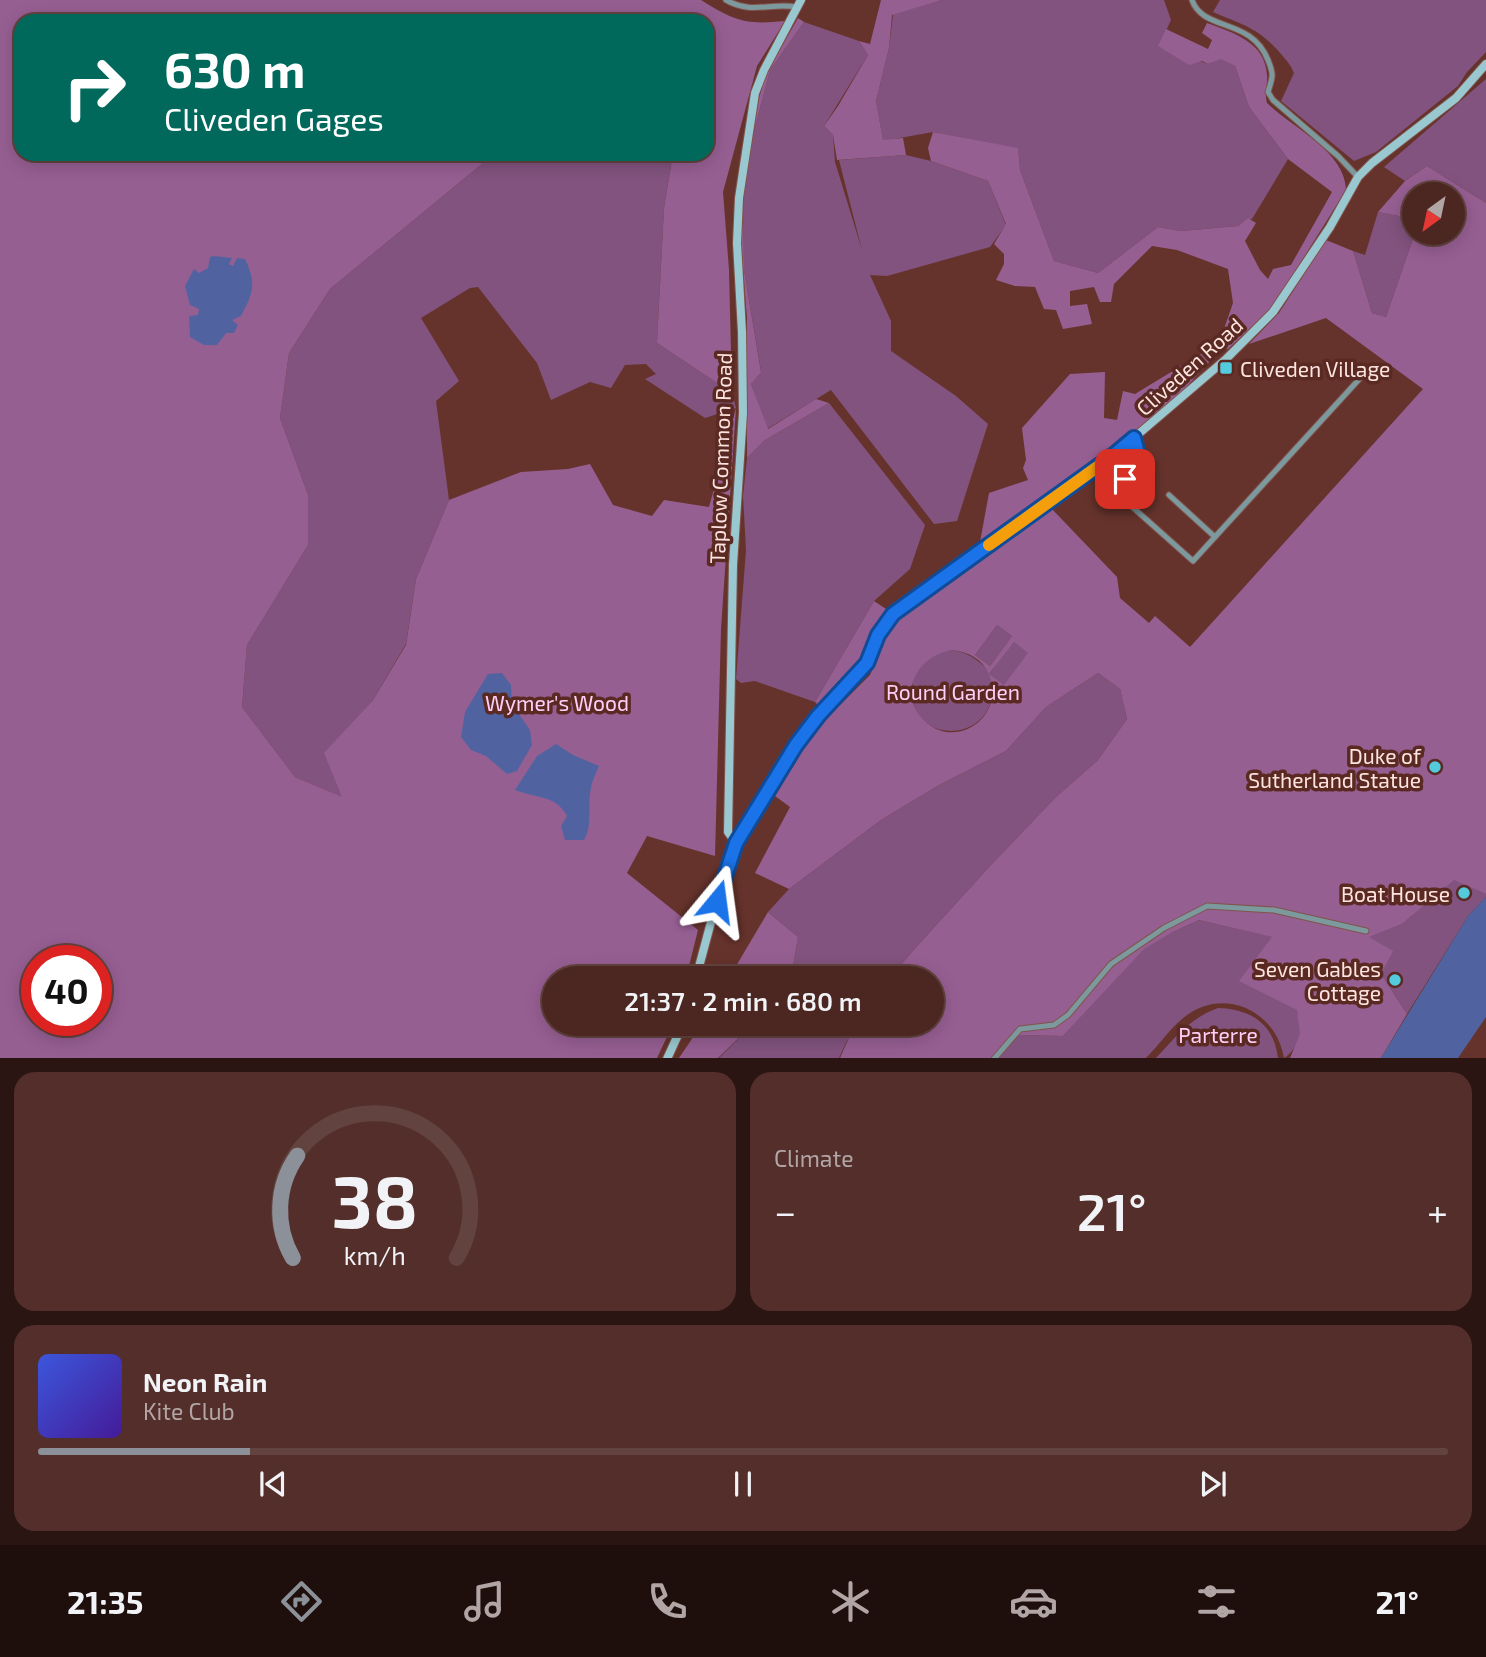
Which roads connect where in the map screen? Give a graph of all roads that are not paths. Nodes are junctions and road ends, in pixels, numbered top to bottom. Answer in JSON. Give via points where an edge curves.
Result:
{"nodes":[{"id":1,"x":726,"y":0,"type":"edge"},
{"id":2,"x":1192,"y":0,"type":"edge"},
{"id":3,"x":799,"y":3,"type":"edge"},
{"id":4,"x":1486,"y":64,"type":"edge"},
{"id":5,"x":1358,"y":177,"type":"junction"},
{"id":6,"x":1363,"y":375,"type":"dead end"},
{"id":7,"x":1134,"y":438,"type":"junction"},
{"id":8,"x":1169,"y":495,"type":"dead end"},
{"id":9,"x":1215,"y":537,"type":"junction"},
{"id":10,"x":736,"y":843,"type":"junction"},
{"id":11,"x":1366,"y":931,"type":"dead end"},
{"id":12,"x":699,"y":966,"type":"edge"},
{"id":13,"x":678,"y":1036,"type":"edge"},
{"id":14,"x":667,"y":1058,"type":"edge"},
{"id":15,"x":995,"y":1058,"type":"edge"}],
"edges":[{"from":1,"to":3,"type":"street","via":[[755,9]]},
{"from":2,"to":5,"type":"street","via":[[1196,10],[1210,19],[1251,35],[1274,75],[1268,92],[1273,100]]},
{"from":3,"to":10,"type":"street","name":"Taplow Common Road","via":[[755,93],[739,198],[743,413],[728,747],[729,832]]},
{"from":4,"to":5,"type":"street","name":"Cliveden Road","via":[[1456,98]]},
{"from":5,"to":7,"type":"street","name":"Cliveden Road","via":[[1273,312]]},
{"from":6,"to":9,"type":"street"},
{"from":7,"to":9,"type":"street","via":[[1139,457],[1123,489],[1129,504],[1193,561]]},
{"from":7,"to":10,"type":"street","name":"Cliveden Road","via":[[893,614],[867,663],[796,745]]},
{"from":8,"to":9,"type":"street"},
{"from":10,"to":12,"type":"street","name":"Cliveden Road"},
{"from":11,"to":15,"type":"street","via":[[1274,910],[1207,906],[1111,964],[1054,1025],[1020,1029]]},
{"from":13,"to":14,"type":"street"}]}
